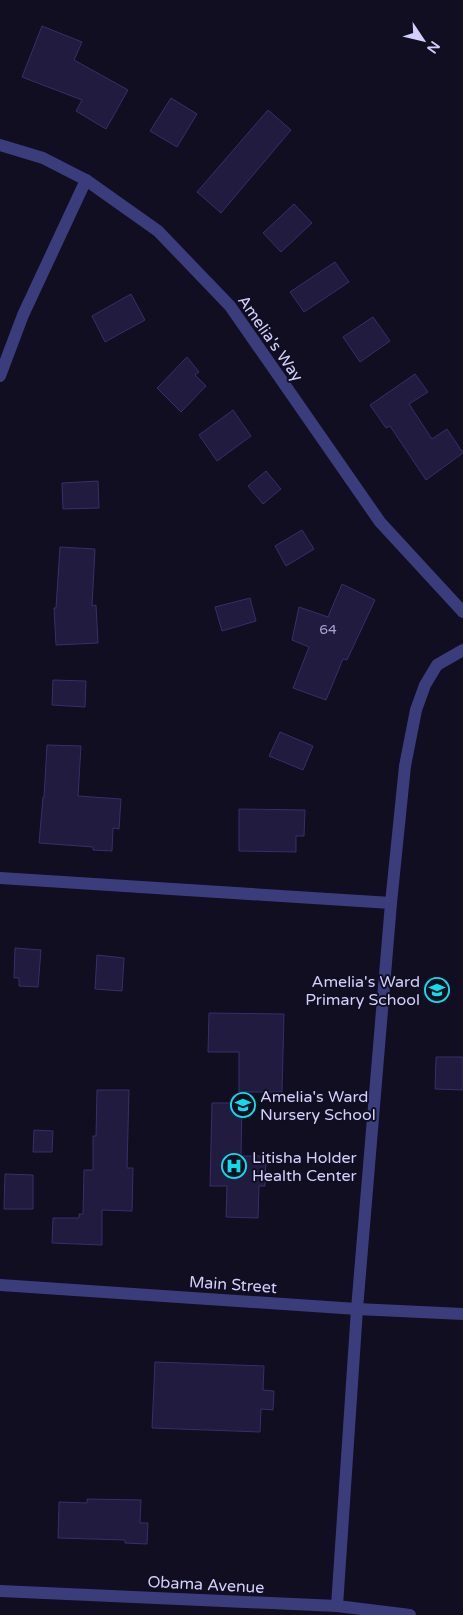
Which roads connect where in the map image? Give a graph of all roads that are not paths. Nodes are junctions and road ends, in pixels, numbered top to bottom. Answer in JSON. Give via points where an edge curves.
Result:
{"nodes":[{"id":1,"x":0,"y":145,"type":"edge"},
{"id":2,"x":86,"y":180,"type":"junction"},
{"id":3,"x":0,"y":376,"type":"edge"},
{"id":4,"x":463,"y":612,"type":"edge"},
{"id":5,"x":463,"y":650,"type":"edge"},
{"id":6,"x":0,"y":878,"type":"edge"},
{"id":7,"x":391,"y":903,"type":"junction"},
{"id":8,"x":0,"y":1285,"type":"edge"},
{"id":9,"x":357,"y":1309,"type":"junction"},
{"id":10,"x":463,"y":1314,"type":"edge"},
{"id":11,"x":0,"y":1591,"type":"edge"},
{"id":12,"x":337,"y":1606,"type":"junction"},
{"id":13,"x":410,"y":1615,"type":"edge"}],
"edges":[{"from":1,"to":2,"type":"street","name":"Amelia's Way","via":[[43,158]]},
{"from":2,"to":3,"type":"street","via":[[23,315]]},
{"from":2,"to":4,"type":"street","name":"Amelia's Way","via":[[158,230],[230,306],[380,522]]},
{"from":5,"to":7,"type":"street","via":[[437,666],[416,710],[405,766]]},
{"from":6,"to":7,"type":"street"},
{"from":7,"to":9,"type":"street"},
{"from":8,"to":9,"type":"street","name":"Main Street"},
{"from":9,"to":10,"type":"street","name":"Main Street"},
{"from":9,"to":12,"type":"street"},
{"from":11,"to":12,"type":"street","name":"Obama Avenue"},
{"from":12,"to":13,"type":"street","name":"Obama Avenue"}]}
